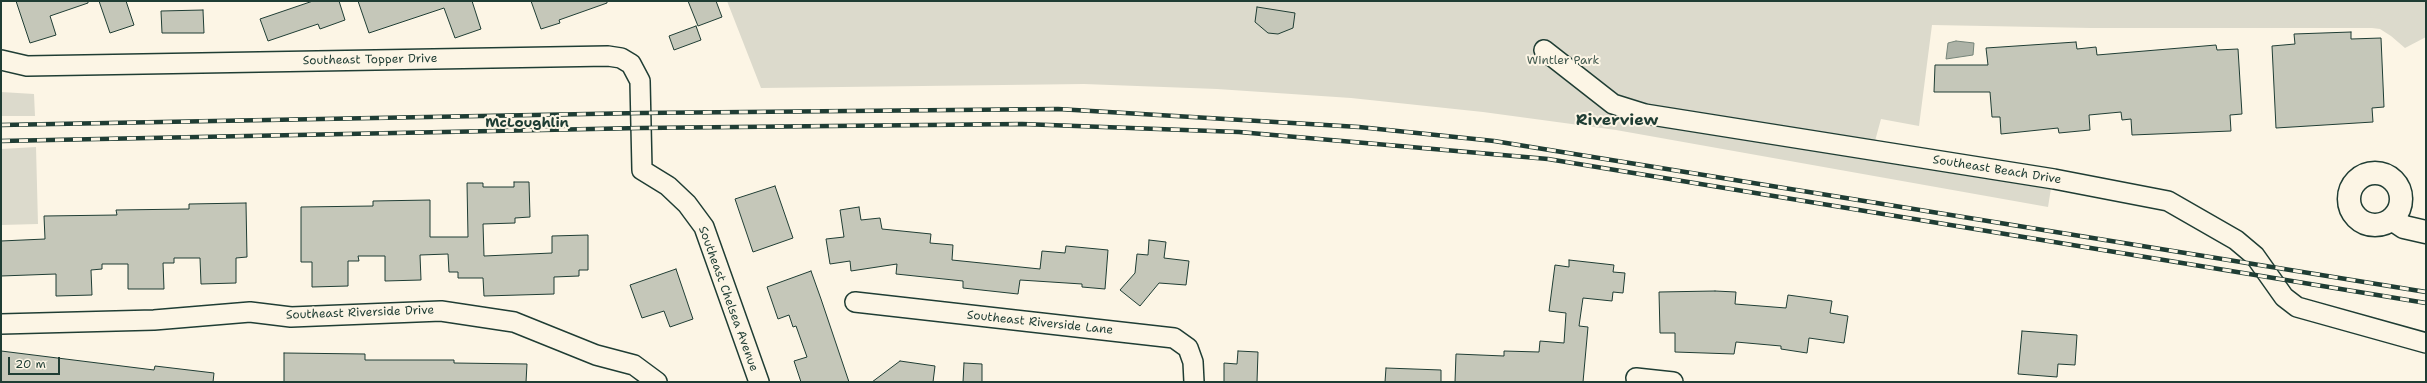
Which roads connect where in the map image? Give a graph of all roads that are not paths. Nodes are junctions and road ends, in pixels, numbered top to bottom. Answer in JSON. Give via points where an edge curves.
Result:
{"nodes":[{"id":1,"x":1544,"y":50,"type":"dead end"},
{"id":2,"x":1,"y":60,"type":"edge"},
{"id":3,"x":642,"y":170,"type":"joint"},
{"id":4,"x":2392,"y":219,"type":"dead end"},
{"id":5,"x":2426,"y":232,"type":"edge"},
{"id":6,"x":855,"y":302,"type":"dead end"},
{"id":7,"x":1,"y":324,"type":"edge"},
{"id":8,"x":2426,"y":343,"type":"edge"},
{"id":9,"x":1636,"y":378,"type":"dead end"},
{"id":10,"x":657,"y":382,"type":"edge"},
{"id":11,"x":759,"y":382,"type":"edge"},
{"id":12,"x":1194,"y":382,"type":"edge"},
{"id":13,"x":1673,"y":382,"type":"edge"}],
"edges":[{"from":1,"to":8,"type":"street","name":"Southeast Beach Drive","via":[[1613,104],[1645,114],[2054,179],[2168,201],[2236,240],[2255,256],[2284,297],[2297,307]]},
{"from":2,"to":3,"type":"street","name":"Southeast Topper Drive","via":[[27,66],[608,56],[621,58],[630,64],[640,81]]},
{"from":3,"to":11,"type":"street","name":"Southeast Chelsea Avenue","via":[[668,186],[687,204],[704,227]]},
{"from":4,"to":5,"type":"street","via":[[2404,227]]},
{"from":6,"to":12,"type":"street","name":"Southeast Riverside Lane","via":[[1174,338],[1188,348],[1193,362]]},
{"from":7,"to":10,"type":"street","name":"Southeast Riverside Drive","via":[[154,320],[250,312],[291,317],[441,311],[514,322],[596,355],[634,365]]},
{"from":9,"to":13,"type":"street"}]}
